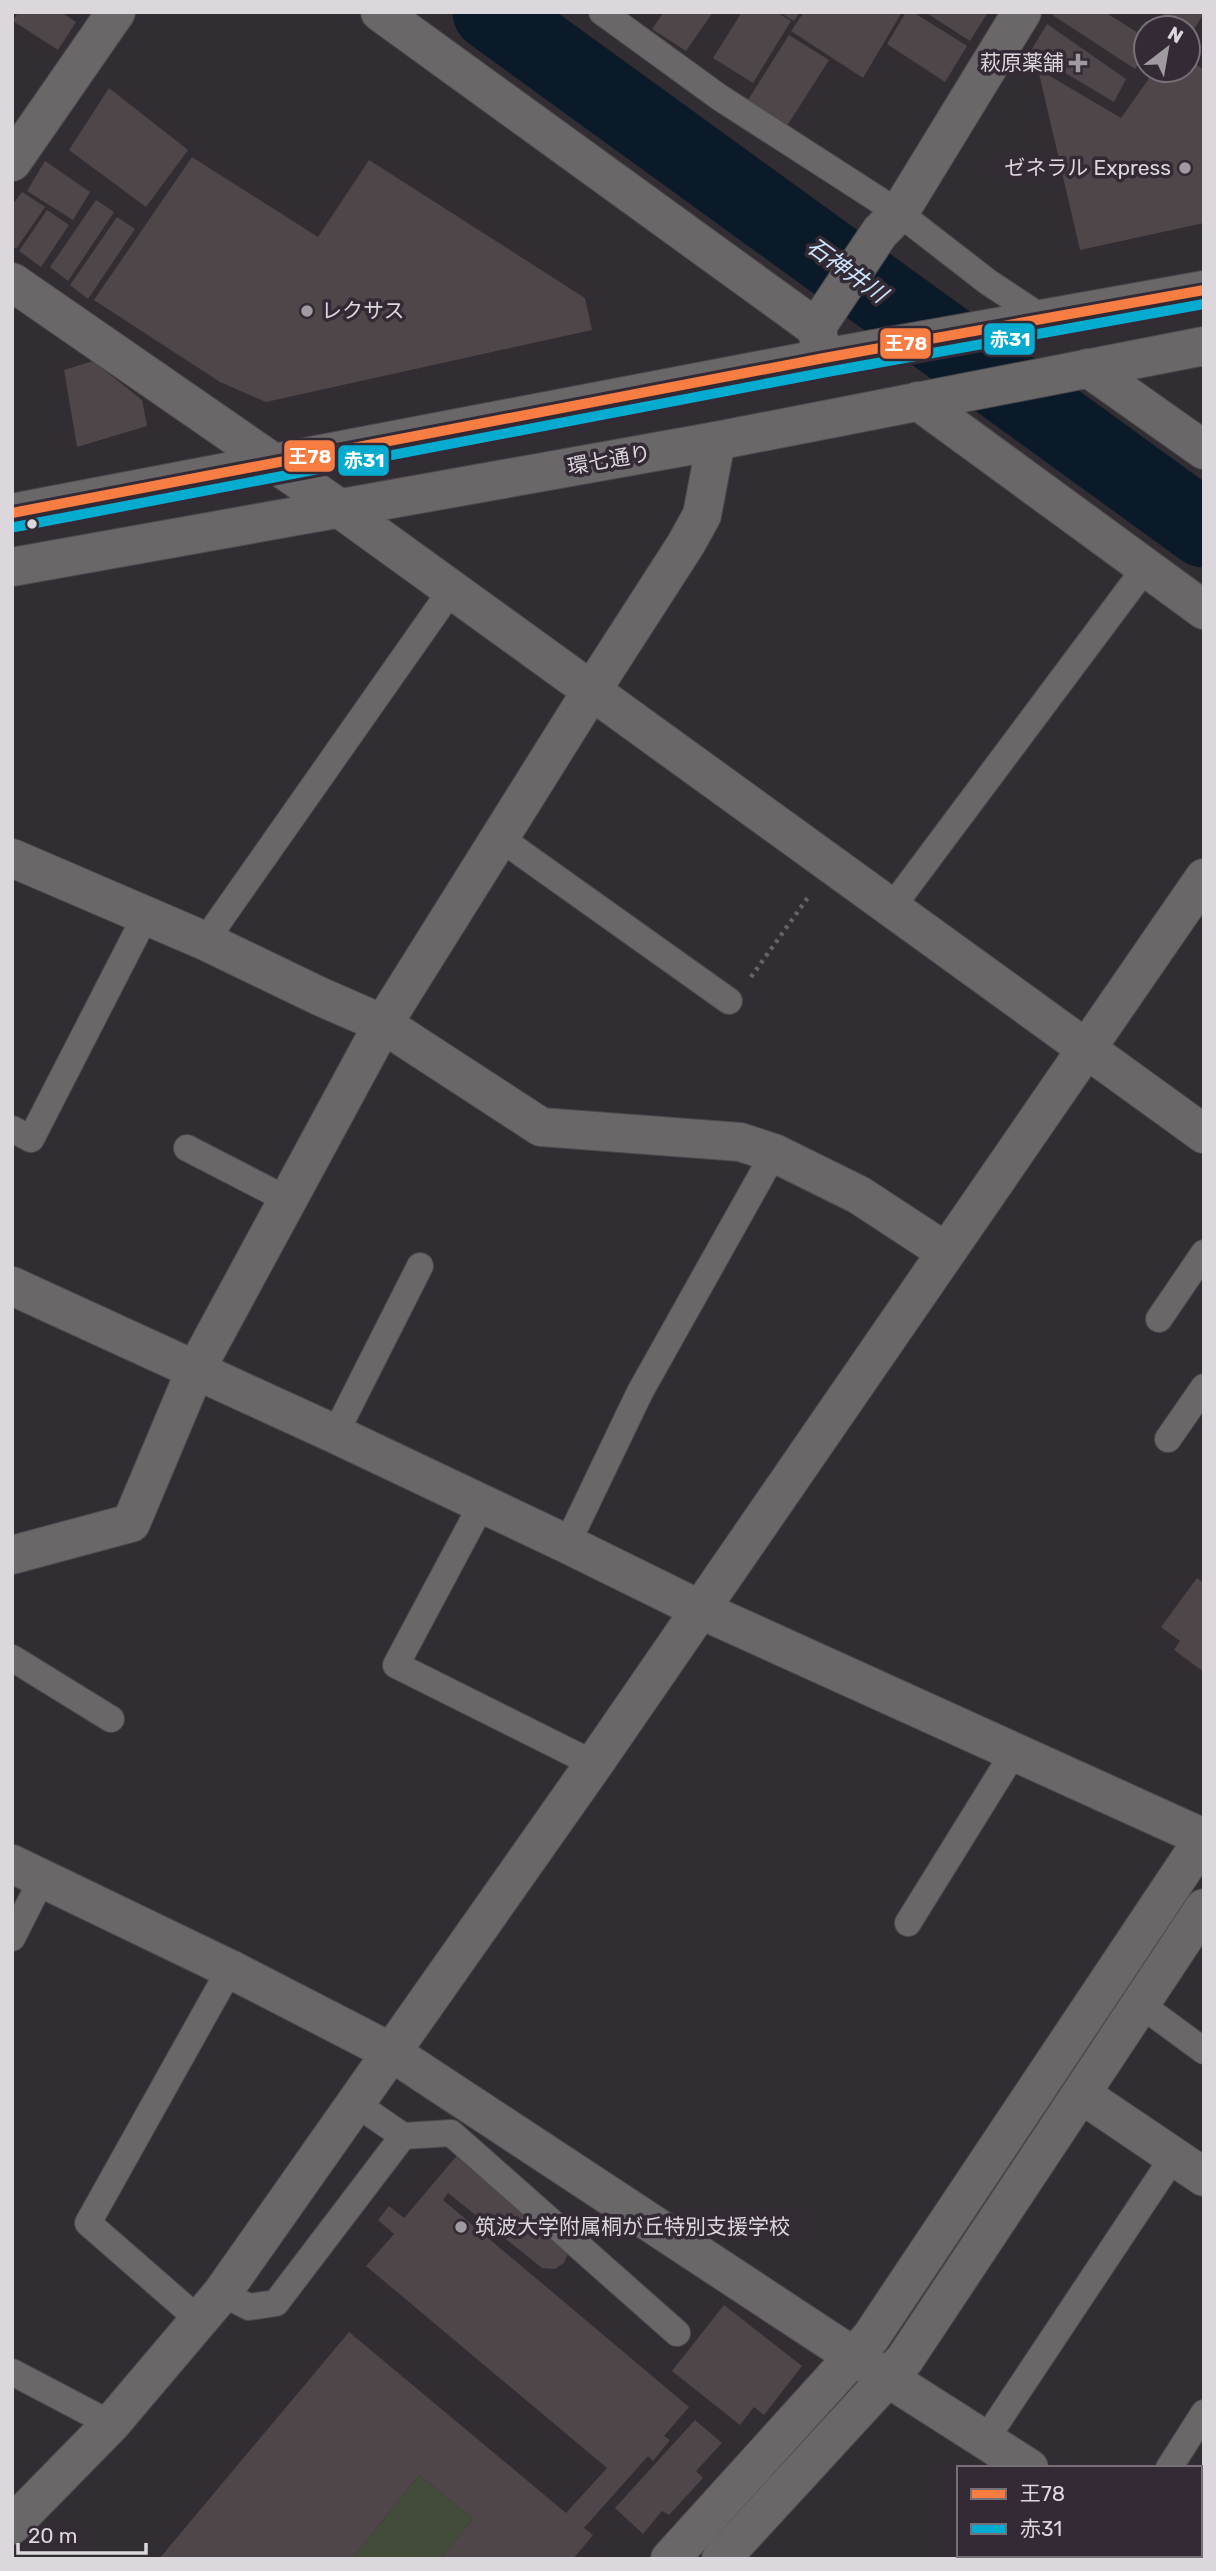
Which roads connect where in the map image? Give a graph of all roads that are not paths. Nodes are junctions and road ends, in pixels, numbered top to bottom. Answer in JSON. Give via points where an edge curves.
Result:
{"nodes":[{"id":1,"x":116,"y":12,"type":"edge"},
{"id":2,"x":380,"y":12,"type":"edge"},
{"id":3,"x":602,"y":12,"type":"edge"},
{"id":4,"x":1022,"y":12,"type":"edge"},
{"id":5,"x":635,"y":22,"type":"edge"},
{"id":6,"x":12,"y":162,"type":"edge"},
{"id":7,"x":899,"y":213,"type":"junction"},
{"id":8,"x":12,"y":282,"type":"edge"},
{"id":9,"x":1204,"y":290,"type":"edge"},
{"id":10,"x":1044,"y":319,"type":"junction"},
{"id":11,"x":820,"y":343,"type":"junction"},
{"id":12,"x":1204,"y":346,"type":"edge"},
{"id":13,"x":1088,"y":368,"type":"junction"},
{"id":14,"x":918,"y":401,"type":"junction"},
{"id":15,"x":716,"y":441,"type":"junction"},
{"id":16,"x":1204,"y":450,"type":"edge"},
{"id":17,"x":273,"y":464,"type":"junction"},
{"id":18,"x":339,"y":508,"type":"junction"},
{"id":19,"x":12,"y":513,"type":"edge"},
{"id":20,"x":12,"y":567,"type":"edge"},
{"id":21,"x":1146,"y":567,"type":"junction"},
{"id":22,"x":452,"y":589,"type":"junction"},
{"id":23,"x":1204,"y":610,"type":"edge"},
{"id":24,"x":592,"y":690,"type":"junction"},
{"id":25,"x":500,"y":838,"type":"junction"},
{"id":26,"x":12,"y":858,"type":"edge"},
{"id":27,"x":1204,"y":878,"type":"edge"},
{"id":28,"x":892,"y":908,"type":"junction"},
{"id":29,"x":146,"y":915,"type":"junction"},
{"id":30,"x":205,"y":941,"type":"junction"},
{"id":31,"x":729,"y":1000,"type":"road end"},
{"id":32,"x":383,"y":1024,"type":"junction"},
{"id":33,"x":1085,"y":1048,"type":"junction"},
{"id":34,"x":12,"y":1129,"type":"edge"},
{"id":35,"x":1204,"y":1134,"type":"edge"},
{"id":36,"x":187,"y":1148,"type":"dead end"},
{"id":37,"x":774,"y":1153,"type":"junction"},
{"id":38,"x":286,"y":1199,"type":"junction"},
{"id":39,"x":946,"y":1252,"type":"junction"},
{"id":40,"x":1204,"y":1253,"type":"edge"},
{"id":41,"x":420,"y":1266,"type":"dead end"},
{"id":42,"x":12,"y":1286,"type":"edge"},
{"id":43,"x":1159,"y":1319,"type":"dead end"},
{"id":44,"x":195,"y":1370,"type":"junction"},
{"id":45,"x":1204,"y":1387,"type":"edge"},
{"id":46,"x":335,"y":1434,"type":"junction"},
{"id":47,"x":1168,"y":1439,"type":"dead end"},
{"id":48,"x":482,"y":1504,"type":"junction"},
{"id":49,"x":567,"y":1544,"type":"junction"},
{"id":50,"x":12,"y":1555,"type":"edge"},
{"id":51,"x":699,"y":1609,"type":"junction"},
{"id":52,"x":12,"y":1658,"type":"edge"},
{"id":53,"x":110,"y":1719,"type":"dead end"},
{"id":54,"x":1014,"y":1752,"type":"junction"},
{"id":55,"x":594,"y":1764,"type":"junction"},
{"id":56,"x":1204,"y":1838,"type":"edge"},
{"id":57,"x":28,"y":1870,"type":"edge"},
{"id":58,"x":1204,"y":1908,"type":"edge"},
{"id":59,"x":908,"y":1923,"type":"dead end"},
{"id":60,"x":12,"y":1938,"type":"edge"},
{"id":61,"x":230,"y":1969,"type":"junction"},
{"id":62,"x":1140,"y":2004,"type":"junction"},
{"id":63,"x":1204,"y":2051,"type":"edge"},
{"id":64,"x":391,"y":2052,"type":"junction"},
{"id":65,"x":1081,"y":2094,"type":"junction"},
{"id":66,"x":355,"y":2103,"type":"junction"},
{"id":67,"x":403,"y":2136,"type":"junction"},
{"id":68,"x":1189,"y":2166,"type":"edge"},
{"id":69,"x":210,"y":2306,"type":"junction"},
{"id":70,"x":677,"y":2333,"type":"dead end"},
{"id":71,"x":854,"y":2356,"type":"junction"},
{"id":72,"x":12,"y":2372,"type":"edge"},
{"id":73,"x":888,"y":2378,"type":"junction"},
{"id":74,"x":1204,"y":2413,"type":"edge"},
{"id":75,"x":111,"y":2424,"type":"junction"},
{"id":76,"x":986,"y":2438,"type":"junction"},
{"id":77,"x":1026,"y":2466,"type":"edge"},
{"id":78,"x":1170,"y":2466,"type":"edge"},
{"id":79,"x":12,"y":2525,"type":"edge"},
{"id":80,"x":670,"y":2559,"type":"edge"},
{"id":81,"x":721,"y":2559,"type":"edge"}],
"edges":[{"from":1,"to":6,"type":"street"},
{"from":2,"to":11,"type":"street"},
{"from":3,"to":5,"type":"lane"},
{"from":4,"to":7,"type":"street"},
{"from":5,"to":7,"type":"lane","via":[[719,97]]},
{"from":7,"to":10,"type":"lane"},
{"from":7,"to":11,"type":"street","via":[[880,232]]},
{"from":8,"to":17,"type":"street"},
{"from":9,"to":10,"type":"main road"},
{"from":10,"to":11,"type":"main road"},
{"from":11,"to":17,"type":"main road"},
{"from":12,"to":13,"type":"main road","name":"環七通り"},
{"from":13,"to":14,"type":"main road","name":"環七通り"},
{"from":13,"to":16,"type":"street"},
{"from":14,"to":15,"type":"main road","name":"環七通り"},
{"from":14,"to":21,"type":"street"},
{"from":15,"to":18,"type":"main road","name":"環七通り"},
{"from":15,"to":24,"type":"street","via":[[702,514]]},
{"from":17,"to":18,"type":"street"},
{"from":17,"to":19,"type":"main road"},
{"from":18,"to":20,"type":"main road","name":"環七通り"},
{"from":18,"to":22,"type":"street"},
{"from":21,"to":23,"type":"street"},
{"from":21,"to":28,"type":"lane"},
{"from":22,"to":24,"type":"street"},
{"from":22,"to":30,"type":"lane"},
{"from":24,"to":25,"type":"street"},
{"from":24,"to":28,"type":"street"},
{"from":25,"to":31,"type":"lane"},
{"from":25,"to":32,"type":"street"},
{"from":26,"to":29,"type":"street"},
{"from":27,"to":33,"type":"street"},
{"from":28,"to":33,"type":"street"},
{"from":29,"to":30,"type":"street"},
{"from":29,"to":34,"type":"lane","via":[[31,1139]]},
{"from":30,"to":32,"type":"street"},
{"from":32,"to":37,"type":"street","via":[[541,1127],[740,1142]]},
{"from":32,"to":38,"type":"street"},
{"from":33,"to":35,"type":"street"},
{"from":33,"to":39,"type":"street"},
{"from":36,"to":38,"type":"lane"},
{"from":37,"to":39,"type":"street","via":[[859,1195]]},
{"from":37,"to":49,"type":"lane","via":[[640,1392]]},
{"from":38,"to":44,"type":"street"},
{"from":39,"to":51,"type":"street"},
{"from":40,"to":43,"type":"lane"},
{"from":41,"to":46,"type":"lane"},
{"from":42,"to":44,"type":"street"},
{"from":44,"to":46,"type":"street"},
{"from":44,"to":50,"type":"street","via":[[131,1523]]},
{"from":45,"to":47,"type":"lane"},
{"from":46,"to":48,"type":"street"},
{"from":48,"to":49,"type":"street"},
{"from":48,"to":55,"type":"lane","via":[[397,1665]]},
{"from":49,"to":51,"type":"street"},
{"from":51,"to":54,"type":"street"},
{"from":51,"to":55,"type":"street"},
{"from":52,"to":53,"type":"lane"},
{"from":54,"to":56,"type":"street"},
{"from":54,"to":59,"type":"lane"},
{"from":55,"to":64,"type":"street"},
{"from":56,"to":71,"type":"street","via":[[872,2337]]},
{"from":57,"to":60,"type":"lane"},
{"from":57,"to":61,"type":"street"},
{"from":58,"to":62,"type":"street"},
{"from":61,"to":64,"type":"street"},
{"from":61,"to":69,"type":"lane","via":[[88,2223]]},
{"from":62,"to":63,"type":"lane"},
{"from":62,"to":65,"type":"street"},
{"from":64,"to":66,"type":"street"},
{"from":64,"to":71,"type":"street"},
{"from":65,"to":68,"type":"street"},
{"from":65,"to":73,"type":"street"},
{"from":66,"to":67,"type":"lane"},
{"from":66,"to":69,"type":"street"},
{"from":67,"to":69,"type":"lane","via":[[276,2303]]},
{"from":67,"to":70,"type":"lane","via":[[451,2133]]},
{"from":68,"to":76,"type":"lane"},
{"from":69,"to":75,"type":"street"},
{"from":71,"to":73,"type":"street"},
{"from":71,"to":80,"type":"street"},
{"from":72,"to":75,"type":"lane"},
{"from":73,"to":76,"type":"street"},
{"from":73,"to":81,"type":"street"},
{"from":74,"to":78,"type":"lane"},
{"from":75,"to":79,"type":"street"},
{"from":76,"to":77,"type":"street"}]}
